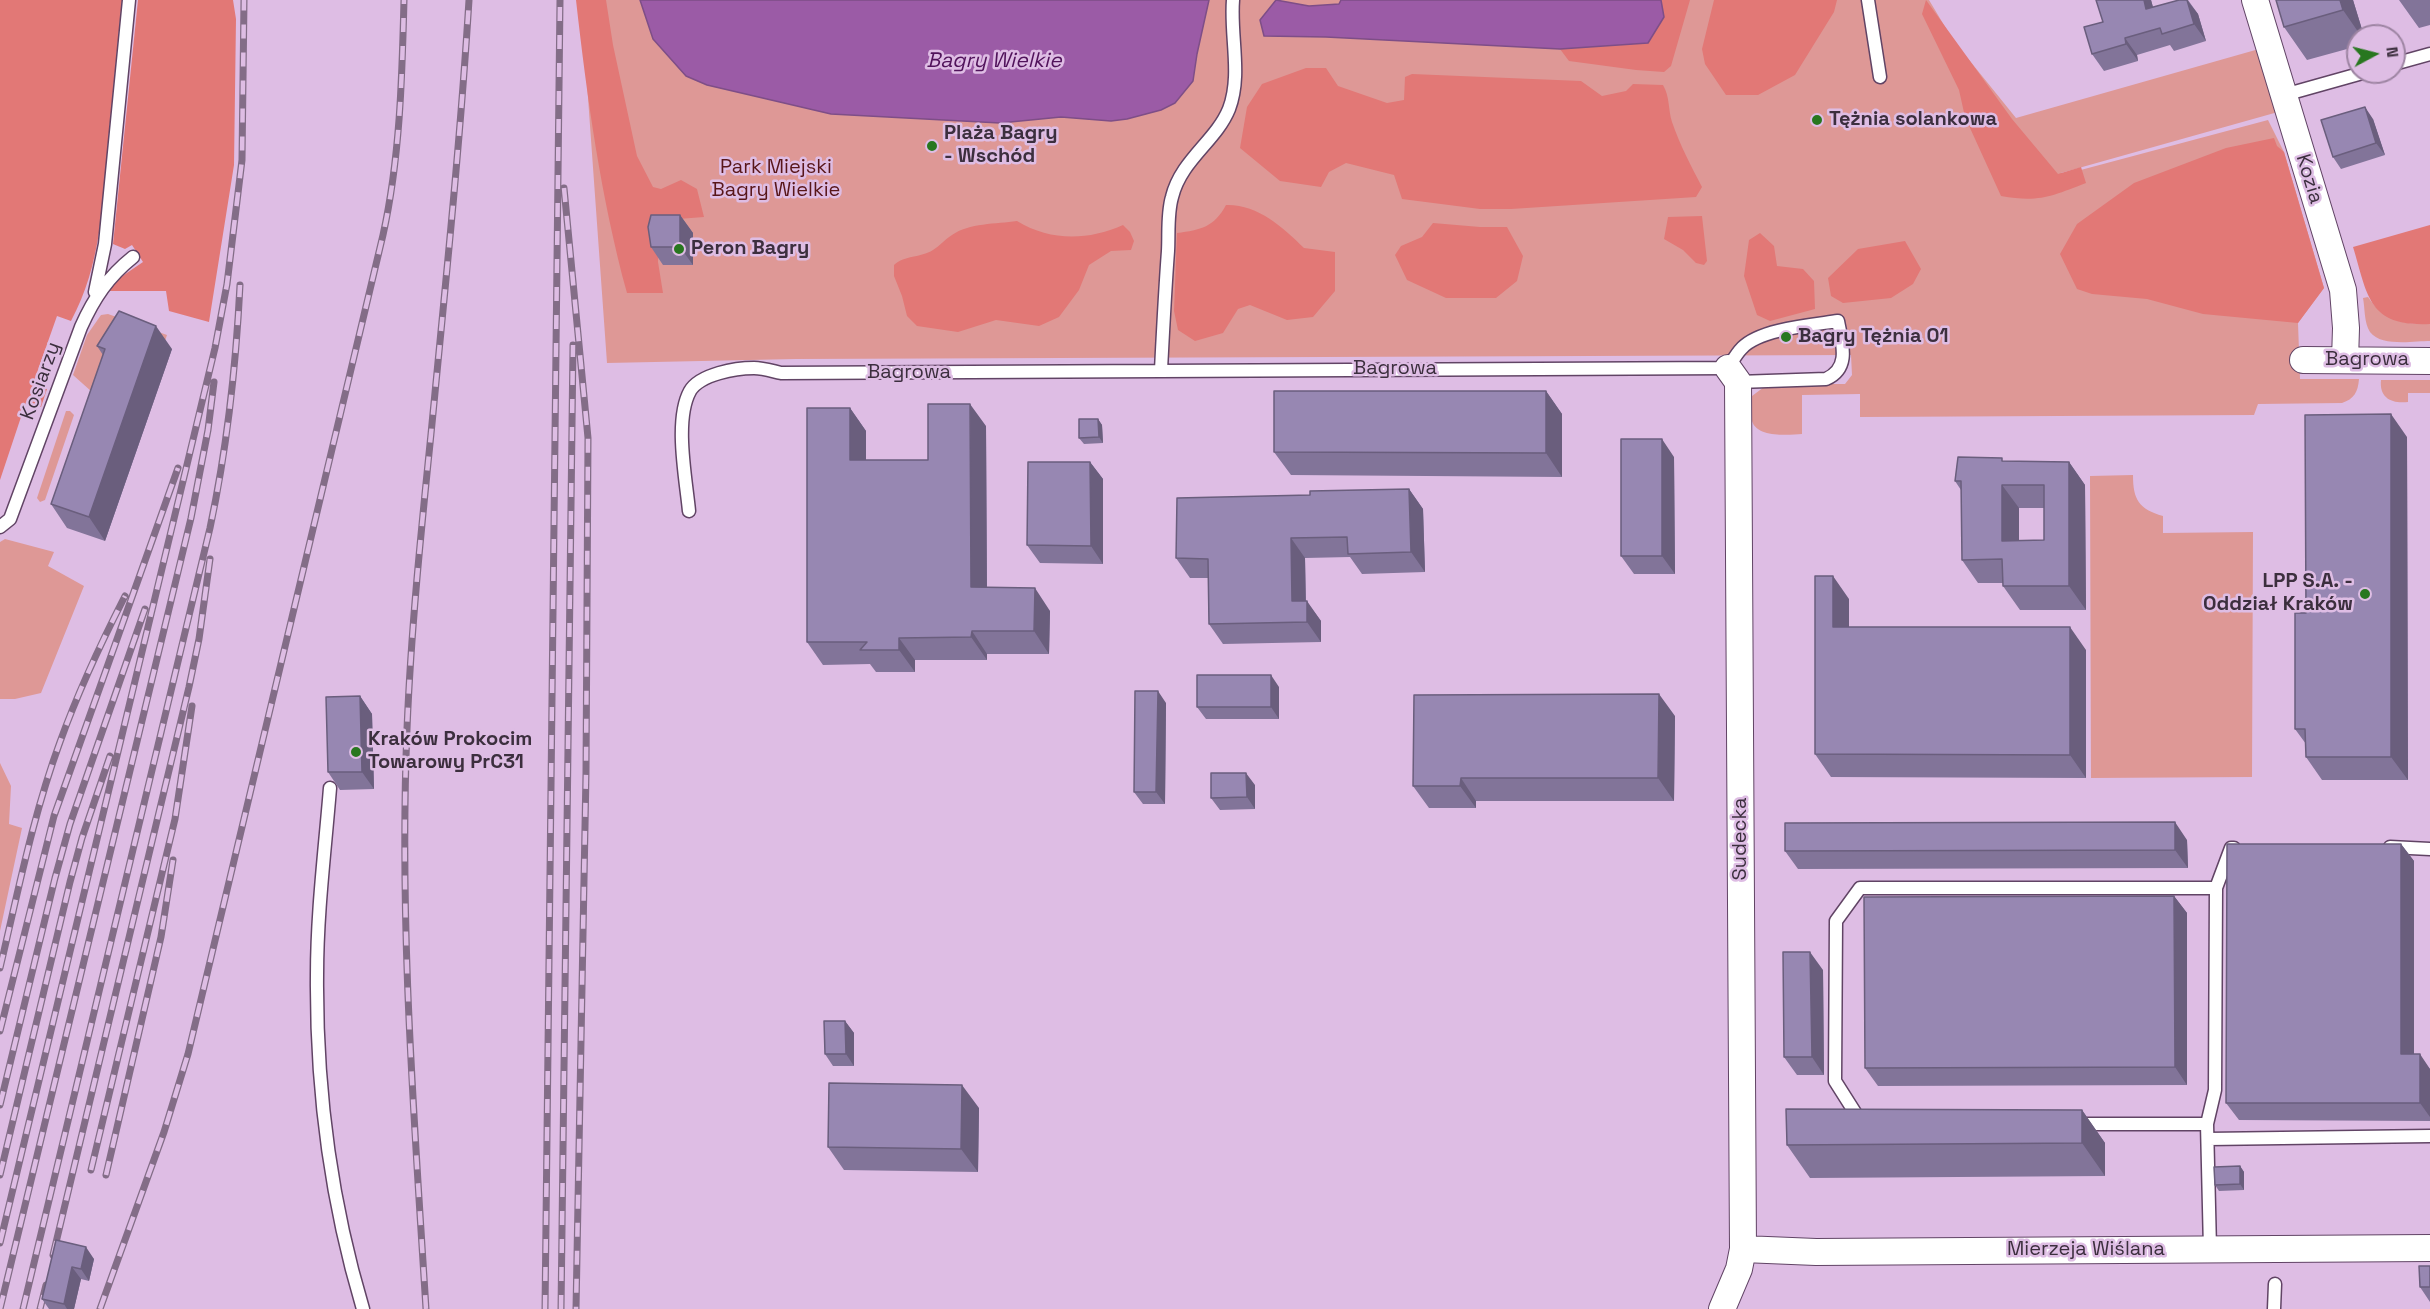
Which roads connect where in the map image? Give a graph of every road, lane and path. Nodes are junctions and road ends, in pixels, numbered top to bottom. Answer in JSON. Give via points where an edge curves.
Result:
{"nodes":[{"id":1,"x":129,"y":0,"type":"edge"},
{"id":2,"x":1233,"y":0,"type":"edge"},
{"id":3,"x":1868,"y":0,"type":"edge"},
{"id":4,"x":2255,"y":0,"type":"edge"},
{"id":5,"x":2430,"y":54,"type":"edge"},
{"id":6,"x":2406,"y":61,"type":"edge"},
{"id":7,"x":1880,"y":77,"type":"dead end"},
{"id":8,"x":2346,"y":78,"type":"edge"},
{"id":9,"x":2284,"y":95,"type":"junction"},
{"id":10,"x":133,"y":257,"type":"dead end"},
{"id":11,"x":93,"y":299,"type":"junction"},
{"id":12,"x":2303,"y":360,"type":"dead end"},
{"id":13,"x":2345,"y":360,"type":"junction"},
{"id":14,"x":2430,"y":361,"type":"edge"},
{"id":15,"x":1161,"y":370,"type":"junction"},
{"id":16,"x":1733,"y":375,"type":"junction"},
{"id":17,"x":689,"y":511,"type":"dead end"},
{"id":18,"x":0,"y":527,"type":"edge"},
{"id":19,"x":330,"y":788,"type":"edge"},
{"id":20,"x":2380,"y":847,"type":"edge"},
{"id":21,"x":2243,"y":848,"type":"edge"},
{"id":22,"x":2430,"y":849,"type":"edge"},
{"id":23,"x":2216,"y":888,"type":"junction"},
{"id":24,"x":1875,"y":1124,"type":"edge"},
{"id":25,"x":2065,"y":1124,"type":"edge"},
{"id":26,"x":2207,"y":1124,"type":"junction"},
{"id":27,"x":2430,"y":1136,"type":"edge"},
{"id":28,"x":2208,"y":1139,"type":"junction"},
{"id":29,"x":2430,"y":1248,"type":"edge"},
{"id":30,"x":1743,"y":1249,"type":"junction"},
{"id":31,"x":2210,"y":1249,"type":"junction"},
{"id":32,"x":2275,"y":1284,"type":"dead end"},
{"id":33,"x":363,"y":1309,"type":"edge"},
{"id":34,"x":1722,"y":1309,"type":"edge"},
{"id":35,"x":2274,"y":1309,"type":"edge"}],
"edges":[{"from":1,"to":11,"type":"lane","via":[[105,244]]},
{"from":2,"to":15,"type":"lane","via":[[1233,96],[1228,111],[1186,166],[1171,197]]},
{"from":3,"to":7,"type":"lane"},
{"from":4,"to":9,"type":"street","name":"Kozia"},
{"from":5,"to":6,"type":"lane"},
{"from":8,"to":9,"type":"lane"},
{"from":9,"to":13,"type":"street","name":"Kozia","via":[[2343,290]]},
{"from":10,"to":11,"type":"lane","name":"Kosiarzy","via":[[112,274]]},
{"from":11,"to":18,"type":"lane","name":"Kosiarzy","via":[[10,519]]},
{"from":12,"to":13,"type":"street","name":"Bagrowa"},
{"from":13,"to":14,"type":"street","name":"Bagrowa"},
{"from":15,"to":16,"type":"lane","name":"Bagrowa"},
{"from":15,"to":17,"type":"lane","name":"Bagrowa","via":[[729,371],[695,385],[690,392],[682,424]]},
{"from":16,"to":16,"type":"lane","name":"Bagrowa","via":[[1742,347],[1755,338],[1838,321],[1842,364],[1836,374],[1826,379]]},
{"from":16,"to":30,"type":"street","name":"Sudecka"},
{"from":19,"to":33,"type":"lane","via":[[317,974],[318,1032],[334,1189],[347,1256]]},
{"from":20,"to":22,"type":"lane"},
{"from":21,"to":23,"type":"lane","via":[[2231,848]]},
{"from":23,"to":24,"type":"lane","via":[[1860,888],[1836,921],[1835,1081],[1863,1124]]},
{"from":23,"to":26,"type":"lane","via":[[2215,1090]]},
{"from":25,"to":26,"type":"lane"},
{"from":26,"to":28,"type":"lane"},
{"from":27,"to":28,"type":"lane"},
{"from":28,"to":31,"type":"lane"},
{"from":29,"to":31,"type":"street","name":"Mierzeja Wiślana"},
{"from":30,"to":31,"type":"street","name":"Mierzeja Wiślana"},
{"from":30,"to":34,"type":"street","name":"Sudecka"},
{"from":32,"to":35,"type":"lane"}]}
